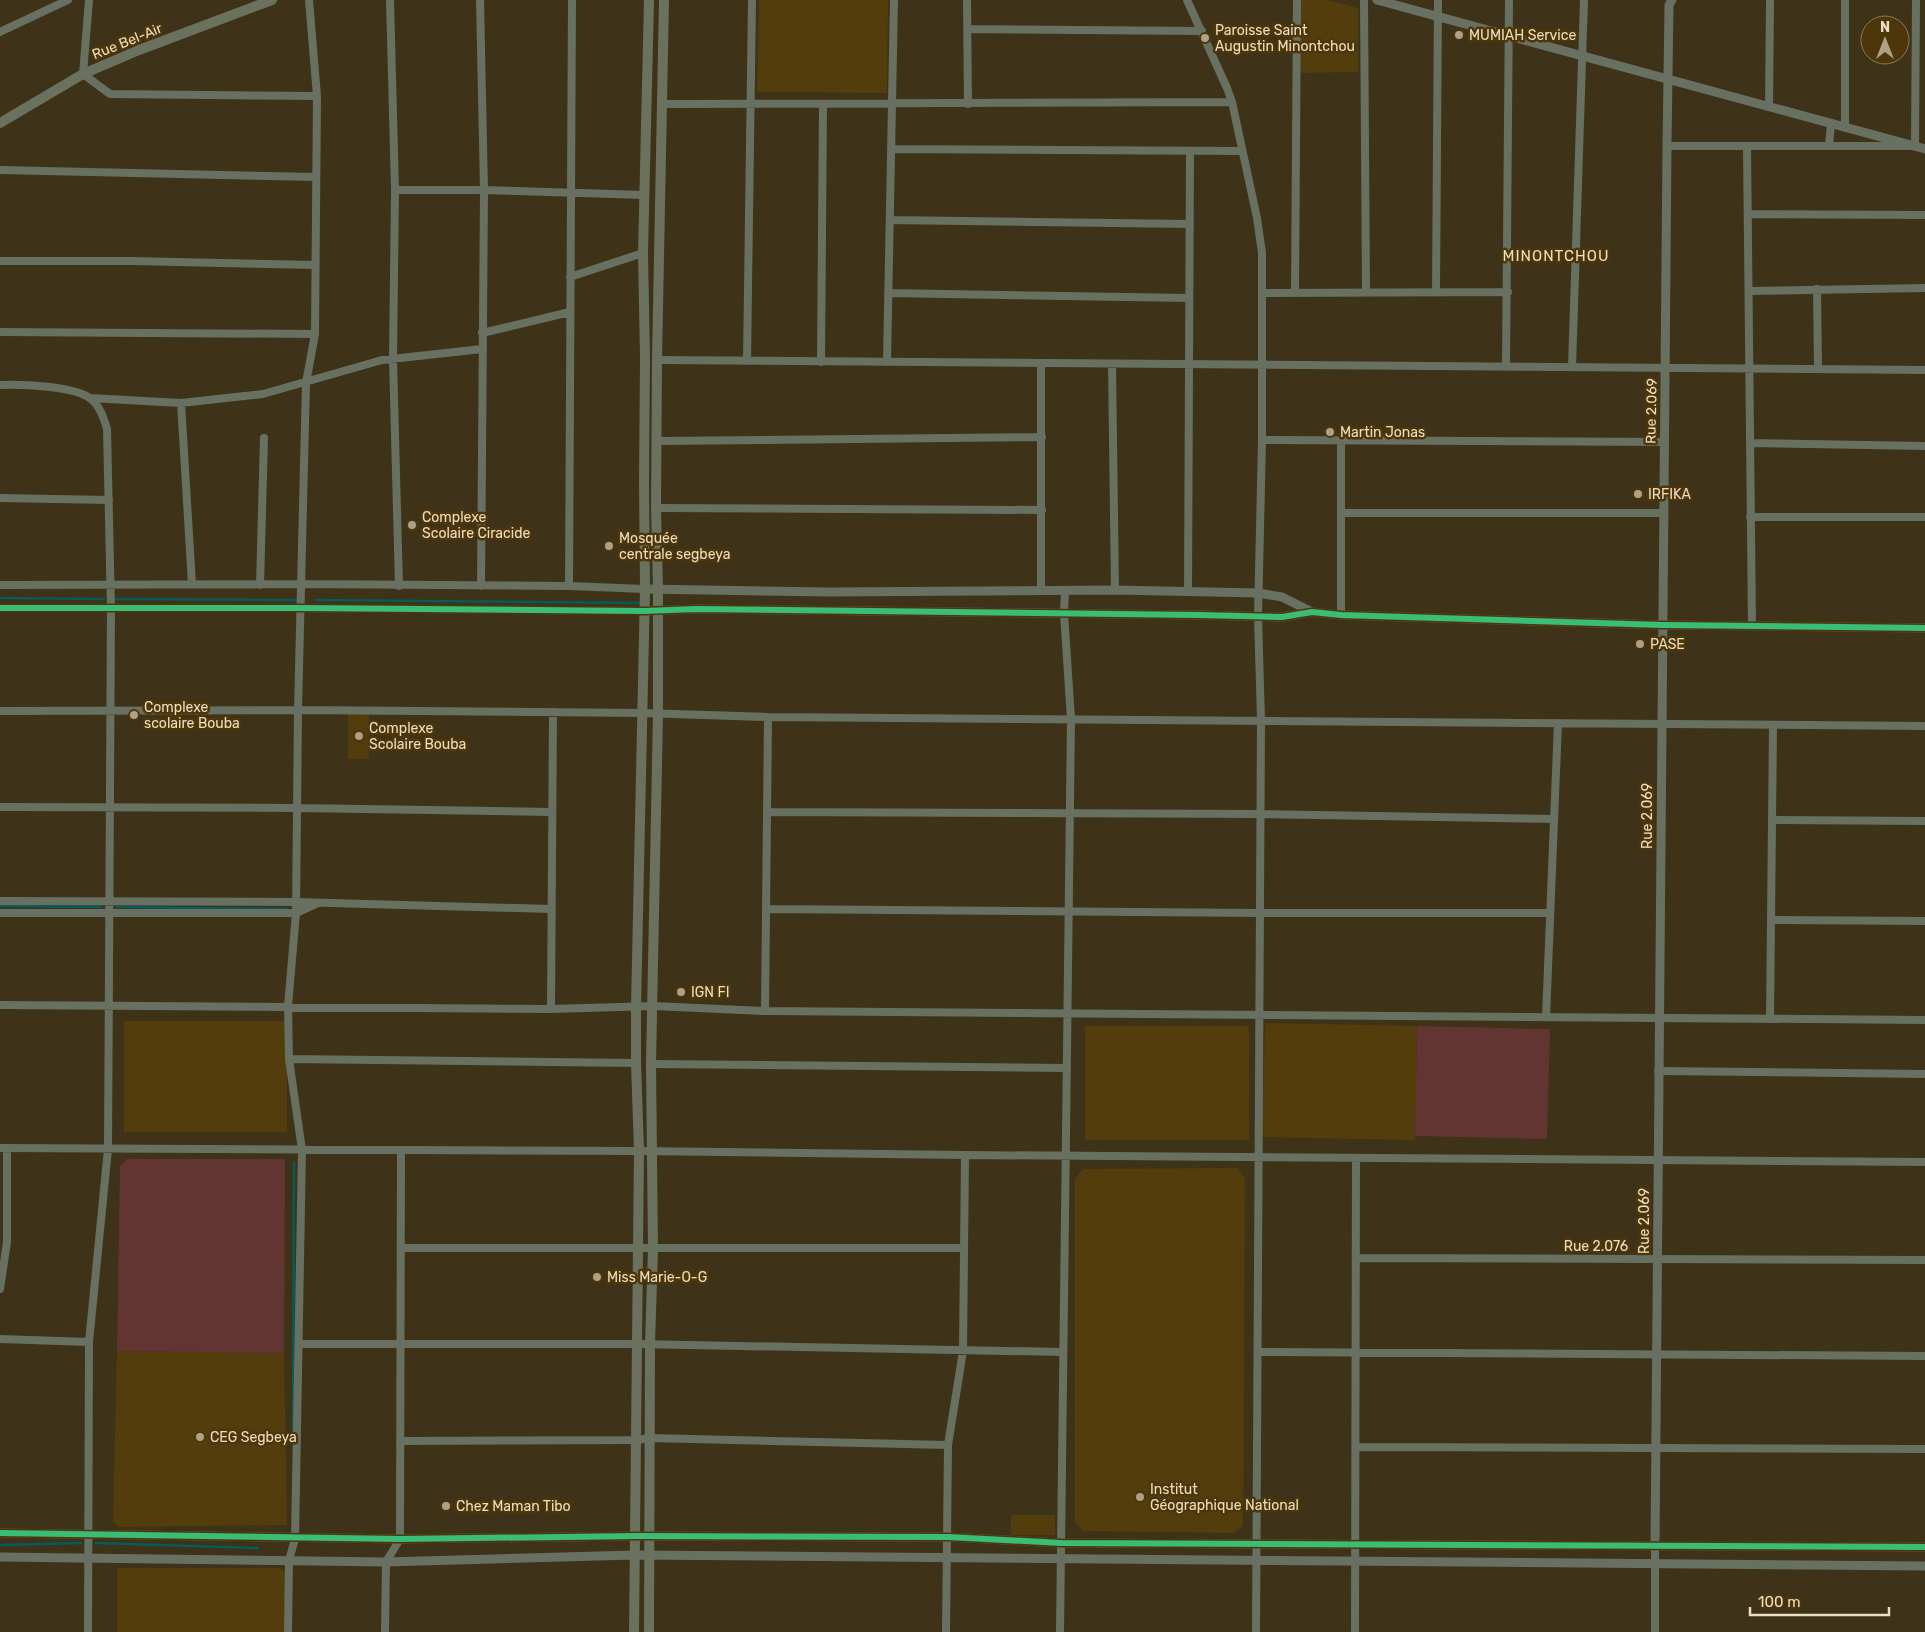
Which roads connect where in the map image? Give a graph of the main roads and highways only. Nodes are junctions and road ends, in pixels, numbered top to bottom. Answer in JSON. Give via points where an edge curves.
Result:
{"nodes":[{"id":1,"x":272,"y":0,"type":"edge"},
{"id":2,"x":649,"y":0,"type":"edge"},
{"id":3,"x":664,"y":0,"type":"edge"},
{"id":4,"x":0,"y":123,"type":"edge"},
{"id":5,"x":634,"y":1632,"type":"edge"},
{"id":6,"x":649,"y":1632,"type":"edge"}],
"edges":[{"from":1,"to":4,"type":"main road","name":"Rue Bel-Air","via":[[83,74]]},
{"from":2,"to":5,"type":"main road","via":[[643,253],[645,589],[636,1007],[639,1150]]},
{"from":3,"to":6,"type":"main road","via":[[657,360],[658,714],[652,1064],[654,1250],[650,1344]]}]}
